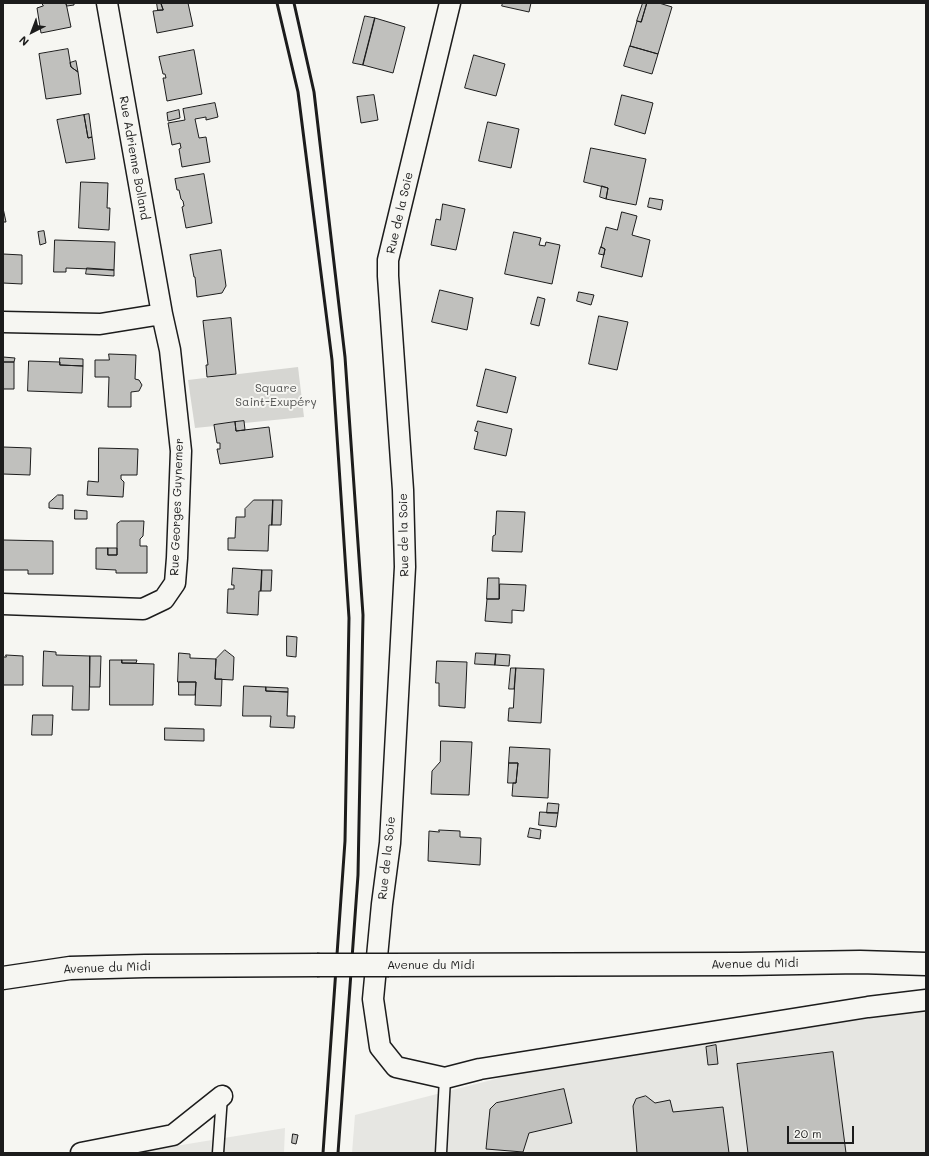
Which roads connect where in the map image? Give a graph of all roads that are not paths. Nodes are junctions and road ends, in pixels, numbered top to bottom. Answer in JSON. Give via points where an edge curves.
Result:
{"nodes":[{"id":1,"x":107,"y":3,"type":"edge"},
{"id":2,"x":450,"y":3,"type":"edge"},
{"id":3,"x":162,"y":314,"type":"junction"},
{"id":4,"x":3,"y":322,"type":"edge"},
{"id":5,"x":3,"y":604,"type":"edge"},
{"id":6,"x":926,"y":954,"type":"edge"},
{"id":7,"x":860,"y":962,"type":"junction"},
{"id":8,"x":926,"y":964,"type":"edge"},
{"id":9,"x":3,"y":978,"type":"edge"},
{"id":10,"x":926,"y":1000,"type":"edge"},
{"id":11,"x":445,"y":1078,"type":"junction"},
{"id":12,"x":222,"y":1096,"type":"joint"},
{"id":13,"x":81,"y":1153,"type":"edge"},
{"id":14,"x":218,"y":1153,"type":"edge"},
{"id":15,"x":441,"y":1153,"type":"edge"}],
"edges":[{"from":1,"to":3,"type":"street","name":"Rue Adrienne Bolland"},
{"from":2,"to":11,"type":"street","name":"Rue de la Soie","via":[[388,260],[403,490],[405,567],[390,843],[373,999],[380,1047],[396,1067]]},
{"from":3,"to":4,"type":"street","via":[[100,324]]},
{"from":3,"to":5,"type":"street","name":"Rue Georges Guynemer","via":[[170,350],[181,451],[175,583],[164,599],[143,609]]},
{"from":6,"to":7,"type":"main road","name":"Avenue du Midi"},
{"from":7,"to":8,"type":"main road","name":"Avenue du Midi"},
{"from":7,"to":9,"type":"main road","name":"Avenue du Midi","bridge":true,"via":[[145,966],[70,968]]},
{"from":10,"to":11,"type":"street","via":[[480,1069]]},
{"from":11,"to":15,"type":"lane"},
{"from":12,"to":13,"type":"street","via":[[173,1134]]},
{"from":12,"to":14,"type":"lane"}]}
